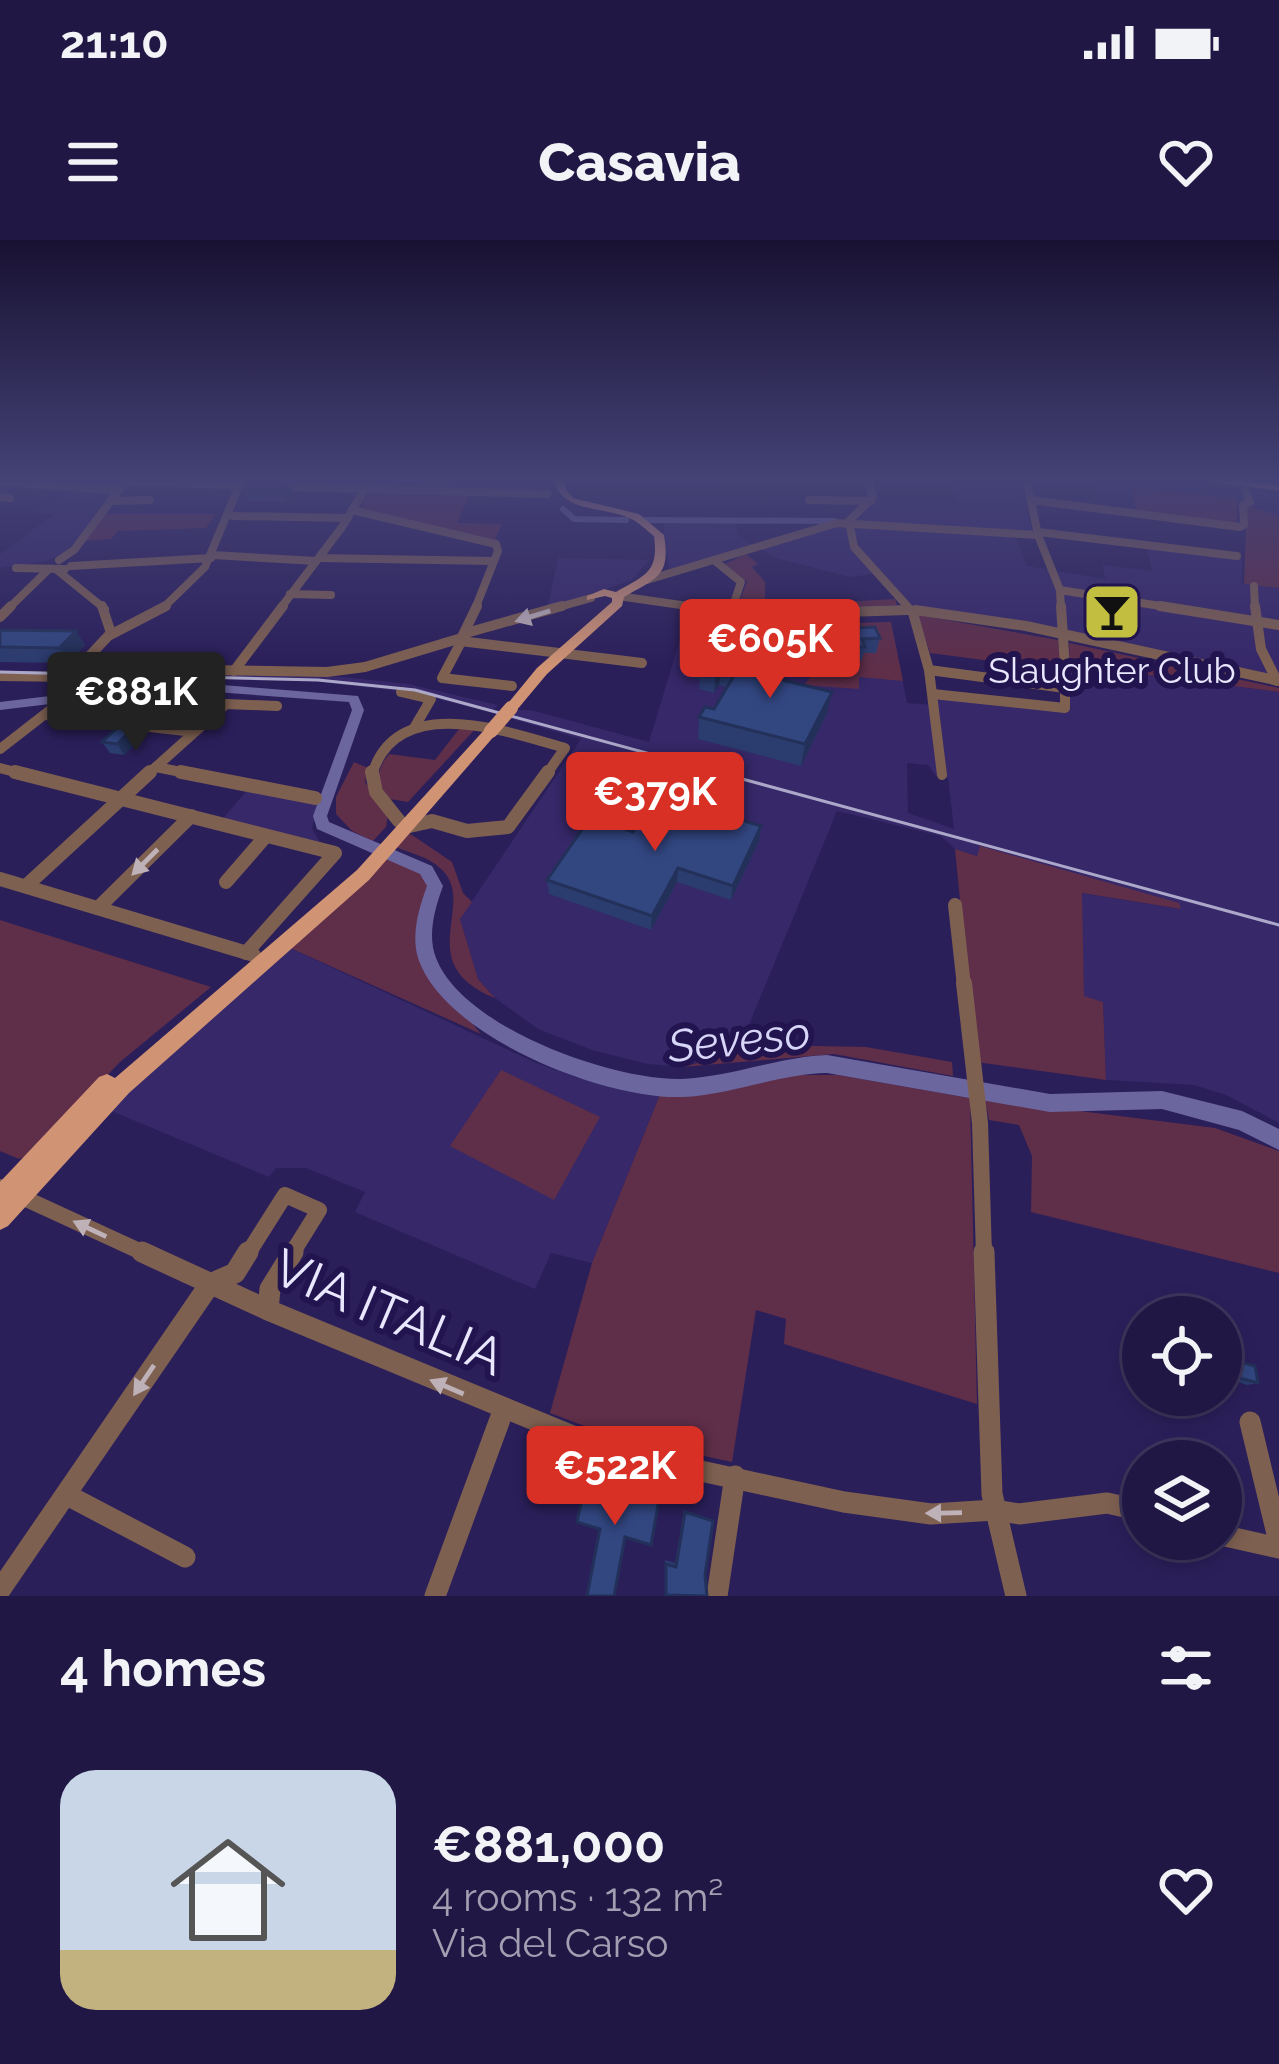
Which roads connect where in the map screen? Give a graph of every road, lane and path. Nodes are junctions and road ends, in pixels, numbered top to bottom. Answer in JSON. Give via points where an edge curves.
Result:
{"nodes":[{"id":1,"x":80,"y":540,"type":"edge"},
{"id":2,"x":218,"y":540,"type":"edge"},
{"id":3,"x":331,"y":540,"type":"edge"},
{"id":4,"x":490,"y":540,"type":"edge"},
{"id":5,"x":652,"y":540,"type":"edge"},
{"id":6,"x":657,"y":540,"type":"edge"},
{"id":7,"x":789,"y":540,"type":"edge"},
{"id":8,"x":853,"y":540,"type":"edge"},
{"id":9,"x":1042,"y":540,"type":"edge"},
{"id":10,"x":1101,"y":540,"type":"edge"},
{"id":11,"x":1237,"y":556,"type":"dead end"},
{"id":12,"x":212,"y":557,"type":"junction"},
{"id":13,"x":317,"y":559,"type":"junction"},
{"id":14,"x":493,"y":561,"type":"junction"},
{"id":15,"x":715,"y":561,"type":"junction"},
{"id":16,"x":59,"y":567,"type":"junction"},
{"id":17,"x":0,"y":570,"type":"edge"},
{"id":18,"x":644,"y":582,"type":"junction"},
{"id":19,"x":1254,"y":586,"type":"dead end"},
{"id":20,"x":1060,"y":590,"type":"junction"},
{"id":21,"x":290,"y":594,"type":"junction"},
{"id":22,"x":331,"y":595,"type":"dead end"},
{"id":23,"x":607,"y":600,"type":"junction"},
{"id":24,"x":645,"y":600,"type":"junction"},
{"id":25,"x":909,"y":611,"type":"junction"},
{"id":26,"x":730,"y":614,"type":"junction"},
{"id":27,"x":0,"y":616,"type":"edge"},
{"id":28,"x":1255,"y":621,"type":"junction"},
{"id":29,"x":1279,"y":626,"type":"edge"},
{"id":30,"x":110,"y":635,"type":"junction"},
{"id":31,"x":1063,"y":636,"type":"junction"},
{"id":32,"x":466,"y":637,"type":"junction"},
{"id":33,"x":564,"y":652,"type":"junction"},
{"id":34,"x":641,"y":664,"type":"dead end"},
{"id":35,"x":623,"y":665,"type":"dead end"},
{"id":36,"x":1065,"y":668,"type":"dead end"},
{"id":37,"x":929,"y":670,"type":"junction"},
{"id":38,"x":234,"y":671,"type":"junction"},
{"id":39,"x":75,"y":673,"type":"junction"},
{"id":40,"x":0,"y":676,"type":"edge"},
{"id":41,"x":1273,"y":679,"type":"edge"},
{"id":42,"x":512,"y":686,"type":"dead end"},
{"id":43,"x":401,"y":692,"type":"dead end"},
{"id":44,"x":933,"y":694,"type":"junction"},
{"id":45,"x":277,"y":706,"type":"dead end"},
{"id":46,"x":46,"y":715,"type":"junction"},
{"id":47,"x":414,"y":728,"type":"junction"},
{"id":48,"x":491,"y":730,"type":"junction"},
{"id":49,"x":194,"y":732,"type":"junction"},
{"id":50,"x":0,"y":749,"type":"edge"},
{"id":51,"x":156,"y":767,"type":"junction"},
{"id":52,"x":0,"y":768,"type":"edge"},
{"id":53,"x":942,"y":775,"type":"dead end"},
{"id":54,"x":123,"y":799,"type":"junction"},
{"id":55,"x":315,"y":799,"type":"dead end"},
{"id":56,"x":427,"y":803,"type":"junction"},
{"id":57,"x":191,"y":816,"type":"junction"},
{"id":58,"x":400,"y":817,"type":"junction"},
{"id":59,"x":440,"y":821,"type":"junction"},
{"id":60,"x":266,"y":836,"type":"junction"},
{"id":61,"x":0,"y":879,"type":"edge"},
{"id":62,"x":226,"y":882,"type":"dead end"},
{"id":63,"x":26,"y":886,"type":"junction"},
{"id":64,"x":955,"y":905,"type":"dead end"},
{"id":65,"x":98,"y":908,"type":"junction"},
{"id":66,"x":255,"y":957,"type":"junction"},
{"id":67,"x":7,"y":1193,"type":"edge"},
{"id":68,"x":0,"y":1218,"type":"edge"},
{"id":69,"x":210,"y":1283,"type":"junction"},
{"id":70,"x":268,"y":1310,"type":"junction"},
{"id":71,"x":503,"y":1411,"type":"junction"},
{"id":72,"x":1250,"y":1422,"type":"dead end"},
{"id":73,"x":735,"y":1476,"type":"junction"},
{"id":74,"x":67,"y":1495,"type":"junction"},
{"id":75,"x":1122,"y":1506,"type":"edge"},
{"id":76,"x":994,"y":1510,"type":"junction"},
{"id":77,"x":1242,"y":1539,"type":"edge"},
{"id":78,"x":1279,"y":1545,"type":"edge"},
{"id":79,"x":185,"y":1557,"type":"dead end"},
{"id":80,"x":0,"y":1590,"type":"edge"},
{"id":81,"x":435,"y":1596,"type":"edge"},
{"id":82,"x":716,"y":1596,"type":"edge"},
{"id":83,"x":1016,"y":1596,"type":"edge"}],
"edges":[{"from":1,"to":16,"type":"street"},
{"from":2,"to":12,"type":"street"},
{"from":3,"to":13,"type":"street"},
{"from":4,"to":14,"type":"street","via":[[499,549]]},
{"from":5,"to":23,"type":"main road","via":[[647,572]]},
{"from":6,"to":18,"type":"main road","via":[[662,556]]},
{"from":7,"to":15,"type":"street"},
{"from":8,"to":25,"type":"street"},
{"from":9,"to":20,"type":"street"},
{"from":10,"to":11,"type":"street"},
{"from":12,"to":13,"type":"street"},
{"from":12,"to":16,"type":"street"},
{"from":12,"to":30,"type":"street","via":[[148,620]]},
{"from":13,"to":14,"type":"street"},
{"from":13,"to":21,"type":"street"},
{"from":14,"to":32,"type":"street"},
{"from":15,"to":18,"type":"street"},
{"from":15,"to":26,"type":"street","via":[[741,582]]},
{"from":16,"to":17,"type":"street"},
{"from":16,"to":27,"type":"street"},
{"from":16,"to":30,"type":"street","via":[[105,608]]},
{"from":18,"to":23,"type":"main road"},
{"from":18,"to":24,"type":"street","via":[[637,593]]},
{"from":19,"to":28,"type":"street"},
{"from":20,"to":28,"type":"street"},
{"from":20,"to":31,"type":"street"},
{"from":21,"to":22,"type":"street"},
{"from":21,"to":38,"type":"street"},
{"from":23,"to":24,"type":"street"},
{"from":23,"to":26,"type":"street"},
{"from":23,"to":32,"type":"street","one_way":true},
{"from":23,"to":33,"type":"main road"},
{"from":24,"to":26,"type":"street"},
{"from":25,"to":26,"type":"street"},
{"from":25,"to":31,"type":"street"},
{"from":25,"to":37,"type":"street"},
{"from":28,"to":29,"type":"street"},
{"from":28,"to":41,"type":"street"},
{"from":30,"to":39,"type":"street"},
{"from":31,"to":36,"type":"street"},
{"from":31,"to":41,"type":"street"},
{"from":32,"to":33,"type":"street"},
{"from":32,"to":38,"type":"street","via":[[341,671]]},
{"from":32,"to":42,"type":"street","via":[[442,678]]},
{"from":33,"to":34,"type":"street"},
{"from":33,"to":35,"type":"street"},
{"from":33,"to":48,"type":"main road","bridge":true},
{"from":37,"to":44,"type":"street"},
{"from":37,"to":44,"type":"street","via":[[1065,688],[1066,708]]},
{"from":38,"to":39,"type":"street"},
{"from":39,"to":40,"type":"street"},
{"from":39,"to":46,"type":"street"},
{"from":43,"to":47,"type":"street","via":[[431,699]]},
{"from":44,"to":53,"type":"street"},
{"from":45,"to":49,"type":"street","via":[[226,704]]},
{"from":46,"to":49,"type":"street"},
{"from":46,"to":50,"type":"street"},
{"from":47,"to":48,"type":"street","via":[[456,721]]},
{"from":47,"to":58,"type":"street","via":[[372,770],[373,786]]},
{"from":48,"to":56,"type":"main road"},
{"from":48,"to":58,"type":"main road"},
{"from":48,"to":59,"type":"street","via":[[565,748],[508,827],[467,831]]},
{"from":49,"to":51,"type":"street"},
{"from":51,"to":54,"type":"street"},
{"from":51,"to":55,"type":"street"},
{"from":52,"to":54,"type":"street"},
{"from":54,"to":57,"type":"street"},
{"from":54,"to":63,"type":"street"},
{"from":56,"to":58,"type":"main road"},
{"from":56,"to":59,"type":"street"},
{"from":57,"to":60,"type":"street"},
{"from":57,"to":65,"type":"street","one_way":true},
{"from":58,"to":59,"type":"street"},
{"from":58,"to":66,"type":"main road","via":[[325,911]]},
{"from":60,"to":62,"type":"street"},
{"from":60,"to":66,"type":"street","via":[[335,854]]},
{"from":61,"to":63,"type":"street"},
{"from":63,"to":65,"type":"street"},
{"from":64,"to":76,"type":"street","via":[[977,1089]]},
{"from":65,"to":66,"type":"street"},
{"from":66,"to":67,"type":"main road","via":[[122,1070]]},
{"from":67,"to":68,"type":"main road"},
{"from":69,"to":67,"type":"street","name":"VIA ITALIA","one_way":true},
{"from":69,"to":70,"type":"street","name":"VIA ITALIA"},
{"from":69,"to":70,"type":"street","via":[[235,1273],[286,1195],[319,1210],[270,1289]]},
{"from":69,"to":74,"type":"street","one_way":true},
{"from":71,"to":70,"type":"street","name":"VIA ITALIA","one_way":true},
{"from":71,"to":73,"type":"street","name":"VIA ITALIA","via":[[609,1451]]},
{"from":71,"to":81,"type":"street"},
{"from":72,"to":78,"type":"street"},
{"from":76,"to":73,"type":"street","name":"VIA ITALIA","one_way":true,"via":[[932,1514]]},
{"from":73,"to":82,"type":"street"},
{"from":74,"to":79,"type":"street"},
{"from":74,"to":80,"type":"street"},
{"from":75,"to":76,"type":"street","name":"VIA ITALIA"},
{"from":76,"to":83,"type":"street"},
{"from":77,"to":78,"type":"street"}]}
